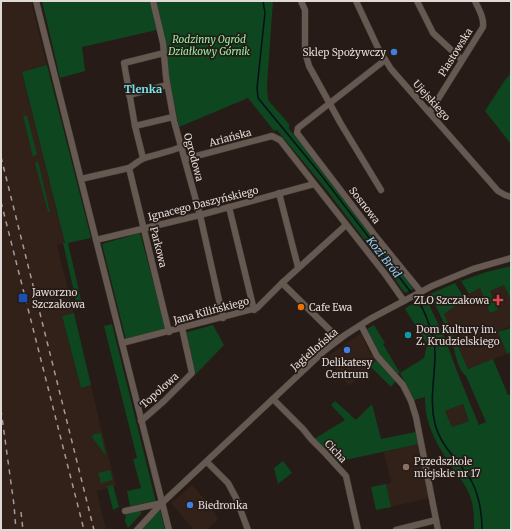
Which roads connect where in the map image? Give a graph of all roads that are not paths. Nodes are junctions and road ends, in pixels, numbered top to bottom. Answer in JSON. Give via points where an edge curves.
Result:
{"nodes":[{"id":1,"x":36,"y":1,"type":"edge"},
{"id":2,"x":153,"y":1,"type":"edge"},
{"id":3,"x":301,"y":1,"type":"edge"},
{"id":4,"x":356,"y":1,"type":"edge"},
{"id":5,"x":417,"y":1,"type":"edge"},
{"id":6,"x":475,"y":1,"type":"edge"},
{"id":7,"x":164,"y":53,"type":"junction"},
{"id":8,"x":385,"y":60,"type":"junction"},
{"id":9,"x":462,"y":60,"type":"junction"},
{"id":10,"x":167,"y":85,"type":"junction"},
{"id":11,"x":129,"y":95,"type":"junction"},
{"id":12,"x":330,"y":102,"type":"junction"},
{"id":13,"x":430,"y":112,"type":"junction"},
{"id":14,"x":173,"y":117,"type":"junction"},
{"id":15,"x":135,"y":126,"type":"junction"},
{"id":16,"x":183,"y":153,"type":"junction"},
{"id":17,"x":143,"y":158,"type":"junction"},
{"id":18,"x":129,"y":168,"type":"junction"},
{"id":19,"x":80,"y":179,"type":"junction"},
{"id":20,"x":314,"y":184,"type":"junction"},
{"id":21,"x":380,"y":190,"type":"dead end"},
{"id":22,"x":280,"y":193,"type":"junction"},
{"id":23,"x":511,"y":197,"type":"edge"},
{"id":24,"x":229,"y":207,"type":"junction"},
{"id":25,"x":200,"y":215,"type":"junction"},
{"id":26,"x":346,"y":225,"type":"junction"},
{"id":27,"x":144,"y":228,"type":"junction"},
{"id":28,"x":96,"y":240,"type":"junction"},
{"id":29,"x":511,"y":258,"type":"edge"},
{"id":30,"x":298,"y":268,"type":"junction"},
{"id":31,"x":282,"y":283,"type":"junction"},
{"id":32,"x":420,"y":292,"type":"junction"},
{"id":33,"x":405,"y":301,"type":"junction"},
{"id":34,"x":254,"y":310,"type":"junction"},
{"id":35,"x":224,"y":318,"type":"junction"},
{"id":36,"x":361,"y":325,"type":"junction"},
{"id":37,"x":182,"y":328,"type":"junction"},
{"id":38,"x":169,"y":332,"type":"junction"},
{"id":39,"x":339,"y":339,"type":"junction"},
{"id":40,"x":122,"y":344,"type":"junction"},
{"id":41,"x":274,"y":399,"type":"junction"},
{"id":42,"x":141,"y":421,"type":"junction"},
{"id":43,"x":207,"y":462,"type":"junction"},
{"id":44,"x":162,"y":503,"type":"junction"},
{"id":45,"x":125,"y":511,"type":"dead end"},
{"id":46,"x":436,"y":520,"type":"junction"},
{"id":47,"x":137,"y":530,"type":"edge"},
{"id":48,"x":169,"y":530,"type":"edge"},
{"id":49,"x":248,"y":530,"type":"edge"},
{"id":50,"x":358,"y":530,"type":"edge"},
{"id":51,"x":396,"y":530,"type":"edge"},
{"id":52,"x":438,"y":530,"type":"edge"}],
"edges":[{"from":1,"to":19,"type":"street"},
{"from":2,"to":7,"type":"street","name":"Ogrodowa"},
{"from":3,"to":12,"type":"street","via":[[305,10],[306,58]]},
{"from":4,"to":8,"type":"street","name":"Ujejskiego"},
{"from":5,"to":9,"type":"street","via":[[433,33]]},
{"from":6,"to":9,"type":"street","name":"Piastowska","via":[[484,21],[483,27]]},
{"from":7,"to":10,"type":"street","name":"Ogrodowa"},
{"from":7,"to":11,"type":"street","via":[[124,63]]},
{"from":8,"to":12,"type":"street"},
{"from":8,"to":13,"type":"street","name":"Ujejskiego"},
{"from":9,"to":13,"type":"street","name":"Piastowska"},
{"from":10,"to":11,"type":"street"},
{"from":10,"to":14,"type":"street","name":"Ogrodowa"},
{"from":11,"to":15,"type":"street"},
{"from":12,"to":21,"type":"street"},
{"from":12,"to":32,"type":"street","name":"Sosnowa","via":[[298,128],[297,133]]},
{"from":13,"to":23,"type":"street","name":"Ujejskiego","via":[[498,191]]},
{"from":14,"to":15,"type":"street"},
{"from":14,"to":16,"type":"street","name":"Ogrodowa"},
{"from":15,"to":17,"type":"street"},
{"from":16,"to":17,"type":"street","name":"Ariańska","via":[[170,152]]},
{"from":16,"to":20,"type":"street","name":"Ariańska","via":[[272,136],[280,140]]},
{"from":16,"to":25,"type":"street","name":"Ogrodowa"},
{"from":17,"to":18,"type":"street"},
{"from":18,"to":19,"type":"street"},
{"from":18,"to":27,"type":"street","name":"Parkowa"},
{"from":19,"to":28,"type":"street"},
{"from":20,"to":22,"type":"street","name":"Ignacego Daszyńskiego"},
{"from":20,"to":26,"type":"street"},
{"from":22,"to":24,"type":"street","name":"Ignacego Daszyńskiego"},
{"from":22,"to":30,"type":"street"},
{"from":24,"to":25,"type":"street","name":"Ignacego Daszyńskiego"},
{"from":24,"to":34,"type":"street"},
{"from":25,"to":27,"type":"street","name":"Ignacego Daszyńskiego"},
{"from":25,"to":35,"type":"street","name":"Ogrodowa"},
{"from":26,"to":30,"type":"street","name":"Jana Kilińskiego"},
{"from":26,"to":33,"type":"street"},
{"from":27,"to":28,"type":"street","name":"Ignacego Daszyńskiego"},
{"from":27,"to":38,"type":"street","name":"Parkowa"},
{"from":28,"to":40,"type":"street"},
{"from":29,"to":32,"type":"street","name":"Jagiellońska","via":[[459,274]]},
{"from":30,"to":31,"type":"street","name":"Jana Kilińskiego"},
{"from":31,"to":34,"type":"street","name":"Jana Kilińskiego"},
{"from":31,"to":39,"type":"street"},
{"from":32,"to":33,"type":"street","name":"Jagiellońska"},
{"from":33,"to":36,"type":"street","name":"Jagiellońska"},
{"from":34,"to":35,"type":"street","name":"Jana Kilińskiego"},
{"from":35,"to":37,"type":"street","name":"Jana Kilińskiego"},
{"from":36,"to":39,"type":"street","name":"Jagiellońska"},
{"from":36,"to":46,"type":"street","via":[[377,356],[403,386],[411,401]]},
{"from":37,"to":38,"type":"street","name":"Jana Kilińskiego"},
{"from":37,"to":42,"type":"street","name":"Topolowa","via":[[192,373]]},
{"from":38,"to":40,"type":"street","name":"Jana Kilińskiego"},
{"from":39,"to":41,"type":"street","name":"Jagiellońska"},
{"from":40,"to":42,"type":"street"},
{"from":41,"to":43,"type":"street","name":"Jagiellońska"},
{"from":41,"to":50,"type":"street","name":"Cicha","via":[[346,476]]},
{"from":42,"to":44,"type":"street"},
{"from":43,"to":44,"type":"street","name":"Jagiellońska"},
{"from":43,"to":49,"type":"street","via":[[228,483]]},
{"from":44,"to":45,"type":"street"},
{"from":44,"to":47,"type":"street","name":"Jagiellońska"},
{"from":44,"to":48,"type":"street"},
{"from":46,"to":51,"type":"street"},
{"from":46,"to":52,"type":"street"}]}
